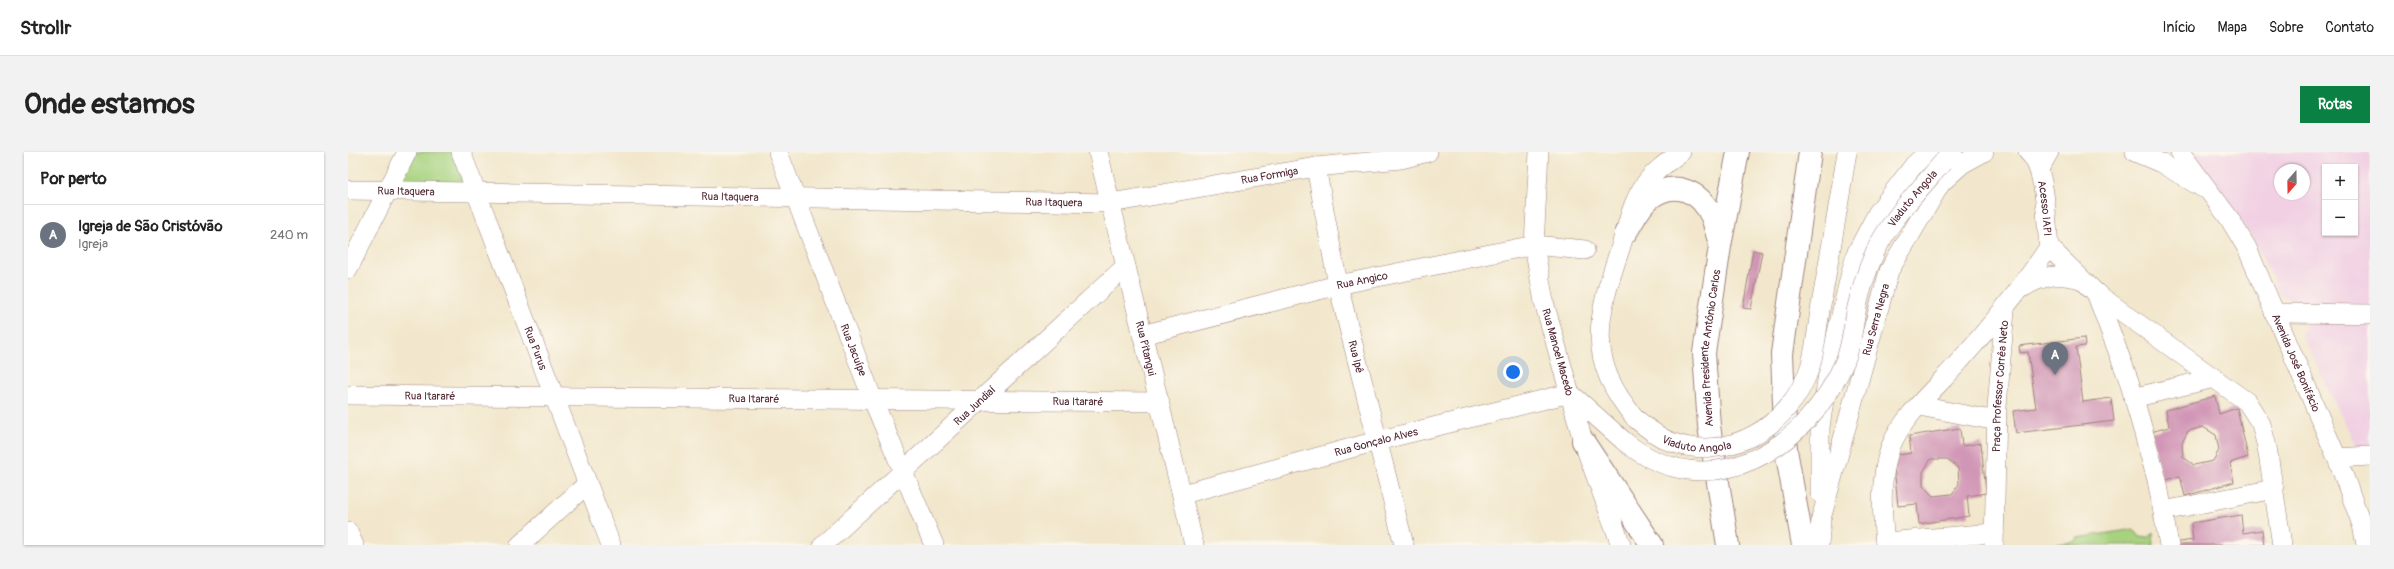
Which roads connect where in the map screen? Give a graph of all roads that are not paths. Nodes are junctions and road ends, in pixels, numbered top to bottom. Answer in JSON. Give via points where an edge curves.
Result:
{"nodes":[{"id":1,"x":407,"y":152,"type":"edge"},
{"id":2,"x":461,"y":152,"type":"edge"},
{"id":3,"x":778,"y":152,"type":"edge"},
{"id":4,"x":1098,"y":152,"type":"edge"},
{"id":5,"x":1428,"y":152,"type":"edge"},
{"id":6,"x":1539,"y":152,"type":"edge"},
{"id":7,"x":1681,"y":152,"type":"edge"},
{"id":8,"x":1738,"y":152,"type":"edge"},
{"id":9,"x":1810,"y":152,"type":"edge"},
{"id":10,"x":1847,"y":152,"type":"edge"},
{"id":11,"x":1984,"y":152,"type":"edge"},
{"id":12,"x":2028,"y":152,"type":"edge"},
{"id":13,"x":2049,"y":152,"type":"edge"},
{"id":14,"x":2180,"y":152,"type":"edge"},
{"id":15,"x":2141,"y":153,"type":"edge"},
{"id":16,"x":1941,"y":155,"type":"edge"},
{"id":17,"x":1316,"y":167,"type":"junction"},
{"id":18,"x":2039,"y":169,"type":"junction"},
{"id":19,"x":389,"y":189,"type":"junction"},
{"id":20,"x":348,"y":190,"type":"edge"},
{"id":21,"x":2206,"y":190,"type":"junction"},
{"id":22,"x":477,"y":193,"type":"junction"},
{"id":23,"x":795,"y":197,"type":"junction"},
{"id":24,"x":1112,"y":203,"type":"junction"},
{"id":25,"x":1626,"y":232,"type":"junction"},
{"id":26,"x":1534,"y":245,"type":"junction"},
{"id":27,"x":1720,"y":246,"type":"junction"},
{"id":28,"x":2049,"y":247,"type":"junction"},
{"id":29,"x":1585,"y":250,"type":"dead end"},
{"id":30,"x":1126,"y":266,"type":"junction"},
{"id":31,"x":348,"y":269,"type":"edge"},
{"id":32,"x":2081,"y":279,"type":"junction"},
{"id":33,"x":1338,"y":285,"type":"junction"},
{"id":34,"x":2022,"y":289,"type":"junction"},
{"id":35,"x":2096,"y":293,"type":"junction"},
{"id":36,"x":2005,"y":310,"type":"junction"},
{"id":37,"x":2274,"y":313,"type":"junction"},
{"id":38,"x":2370,"y":314,"type":"edge"},
{"id":39,"x":1142,"y":335,"type":"junction"},
{"id":40,"x":2214,"y":378,"type":"junction"},
{"id":41,"x":1570,"y":393,"type":"junction"},
{"id":42,"x":348,"y":395,"type":"edge"},
{"id":43,"x":553,"y":398,"type":"junction"},
{"id":44,"x":2134,"y":398,"type":"junction"},
{"id":45,"x":873,"y":400,"type":"junction"},
{"id":46,"x":977,"y":402,"type":"junction"},
{"id":47,"x":1160,"y":402,"type":"junction"},
{"id":48,"x":1919,"y":406,"type":"junction"},
{"id":49,"x":1997,"y":421,"type":"junction"},
{"id":50,"x":1377,"y":441,"type":"junction"},
{"id":51,"x":1583,"y":441,"type":"junction"},
{"id":52,"x":2370,"y":456,"type":"edge"},
{"id":53,"x":2337,"y":458,"type":"junction"},
{"id":54,"x":904,"y":471,"type":"junction"},
{"id":55,"x":586,"y":485,"type":"junction"},
{"id":56,"x":2274,"y":489,"type":"junction"},
{"id":57,"x":1182,"y":494,"type":"junction"},
{"id":58,"x":2163,"y":511,"type":"junction"},
{"id":59,"x":1821,"y":519,"type":"junction"},
{"id":60,"x":348,"y":532,"type":"edge"},
{"id":61,"x":1994,"y":539,"type":"edge"},
{"id":62,"x":1885,"y":543,"type":"edge"},
{"id":63,"x":354,"y":545,"type":"edge"},
{"id":64,"x":520,"y":545,"type":"edge"},
{"id":65,"x":611,"y":545,"type":"edge"},
{"id":66,"x":823,"y":545,"type":"edge"},
{"id":67,"x":934,"y":545,"type":"edge"},
{"id":68,"x":1194,"y":545,"type":"edge"},
{"id":69,"x":1404,"y":545,"type":"edge"},
{"id":70,"x":1620,"y":545,"type":"edge"},
{"id":71,"x":1652,"y":545,"type":"edge"},
{"id":72,"x":1728,"y":545,"type":"edge"},
{"id":73,"x":1803,"y":545,"type":"edge"},
{"id":74,"x":1819,"y":545,"type":"edge"},
{"id":75,"x":2169,"y":545,"type":"edge"},
{"id":76,"x":2282,"y":545,"type":"edge"},
{"id":77,"x":2366,"y":545,"type":"edge"}],
"edges":[{"from":1,"to":19,"type":"street"},
{"from":2,"to":22,"type":"street","name":"Rua Purus"},
{"from":3,"to":23,"type":"street","name":"Rua Jacuípe"},
{"from":4,"to":24,"type":"street","name":"Rua Pitangui"},
{"from":5,"to":17,"type":"street","name":"Rua Formiga","via":[[1396,160]]},
{"from":6,"to":26,"type":"street","name":"Rua Manoel Macedo"},
{"from":7,"to":25,"type":"street","name":"Viaduto Angola","via":[[1645,184],[1630,216]]},
{"from":8,"to":27,"type":"highway","name":"Avenida Presidente Antônio Carlos"},
{"from":9,"to":73,"type":"highway","via":[[1782,354],[1786,450]]},
{"from":10,"to":25,"type":"street","name":"Viaduto Angola","bridge":true,"via":[[1809,370],[1786,412],[1748,438],[1724,447],[1706,449],[1671,442],[1651,431],[1636,419],[1620,400],[1610,380],[1602,357],[1599,333],[1606,289]]},
{"from":11,"to":59,"type":"street","name":"Rua Serra Negra","via":[[1962,164],[1941,183],[1889,271]]},
{"from":12,"to":18,"type":"street","name":"Acesso IAPI"},
{"from":13,"to":18,"type":"street","name":"Acesso IAPI"},
{"from":14,"to":21,"type":"street","name":"Avenida José Bonifácio"},
{"from":15,"to":21,"type":"street","name":"Avenida José Bonifácio"},
{"from":16,"to":41,"type":"street","name":"Viaduto Angola","bridge":true,"via":[[1877,249],[1863,285],[1846,359],[1838,376],[1817,409],[1785,442],[1754,461],[1741,465],[1683,471],[1654,462],[1625,442]]},
{"from":16,"to":59,"type":"street","name":"Rua Serra Negra","via":[[1914,165],[1878,212],[1862,242],[1851,272],[1829,367],[1820,427]]},
{"from":17,"to":24,"type":"street","name":"Rua Formiga"},
{"from":17,"to":33,"type":"street","name":"Rua Ipê"},
{"from":18,"to":28,"type":"street","name":"Acesso IAPI"},
{"from":19,"to":20,"type":"street","name":"Rua Itaquera"},
{"from":19,"to":22,"type":"street","name":"Rua Itaquera"},
{"from":19,"to":31,"type":"street"},
{"from":21,"to":37,"type":"street","name":"Avenida José Bonifácio","via":[[2229,218],[2247,248]]},
{"from":22,"to":23,"type":"street","name":"Rua Itaquera"},
{"from":22,"to":43,"type":"street","name":"Rua Purus"},
{"from":23,"to":24,"type":"street","name":"Rua Itaquera"},
{"from":23,"to":45,"type":"street","name":"Rua Jacuípe"},
{"from":24,"to":30,"type":"street","name":"Rua Pitangui"},
{"from":25,"to":27,"type":"highway","via":[[1648,200],[1669,189],[1683,188],[1695,194],[1712,216]]},
{"from":26,"to":29,"type":"street","name":"Rua Angico"},
{"from":26,"to":33,"type":"street","name":"Rua Angico"},
{"from":26,"to":41,"type":"street","name":"Rua Manoel Macedo","via":[[1544,302]]},
{"from":27,"to":72,"type":"highway","name":"Avenida Presidente Antônio Carlos","via":[[1704,353],[1708,426]]},
{"from":28,"to":32,"type":"street"},
{"from":28,"to":34,"type":"street","name":"Praça Professor Corrêa Neto"},
{"from":30,"to":39,"type":"street","name":"Rua Pitangui"},
{"from":30,"to":46,"type":"street","name":"Rua Jundiaí"},
{"from":32,"to":34,"type":"street","via":[[2056,274],[2045,276]]},
{"from":32,"to":35,"type":"street"},
{"from":33,"to":39,"type":"street","name":"Rua Angico"},
{"from":33,"to":50,"type":"street","name":"Rua Ipê"},
{"from":34,"to":36,"type":"street","name":"Praça Professor Corrêa Neto"},
{"from":35,"to":40,"type":"street"},
{"from":35,"to":44,"type":"street"},
{"from":36,"to":48,"type":"street"},
{"from":36,"to":49,"type":"street","name":"Praça Professor Corrêa Neto"},
{"from":37,"to":38,"type":"street"},
{"from":37,"to":53,"type":"street","name":"Avenida José Bonifácio"},
{"from":39,"to":47,"type":"street","name":"Rua Pitangui"},
{"from":40,"to":44,"type":"street"},
{"from":40,"to":56,"type":"street","via":[[2247,402],[2260,424],[2267,447]]},
{"from":41,"to":50,"type":"street","name":"Rua Gonçalo Alves"},
{"from":41,"to":51,"type":"street","name":"Rua Manoel Macedo"},
{"from":42,"to":43,"type":"street","name":"Rua Itararé"},
{"from":43,"to":45,"type":"street","name":"Rua Itararé"},
{"from":43,"to":55,"type":"street","name":"Rua Purus"},
{"from":44,"to":58,"type":"street"},
{"from":45,"to":46,"type":"street","name":"Rua Itararé"},
{"from":45,"to":54,"type":"street","name":"Rua Jacuípe"},
{"from":46,"to":47,"type":"street","name":"Rua Itararé"},
{"from":46,"to":54,"type":"street","name":"Rua Jundiaí"},
{"from":47,"to":57,"type":"street","name":"Rua Pitangui"},
{"from":48,"to":49,"type":"street"},
{"from":48,"to":62,"type":"street","via":[[1905,422],[1891,445],[1884,474],[1882,517]]},
{"from":49,"to":61,"type":"street","name":"Praça Professor Corrêa Neto"},
{"from":50,"to":57,"type":"street","name":"Rua Gonçalo Alves"},
{"from":50,"to":69,"type":"street","name":"Rua Ipê"},
{"from":51,"to":70,"type":"street","name":"Rua Manoel Macedo"},
{"from":51,"to":71,"type":"highway"},
{"from":52,"to":53,"type":"street"},
{"from":53,"to":77,"type":"street","name":"Avenida José Bonifácio","via":[[2362,525]]},
{"from":54,"to":66,"type":"street","name":"Rua Jundiaí"},
{"from":54,"to":67,"type":"street","name":"Rua Jacuípe"},
{"from":55,"to":64,"type":"street"},
{"from":55,"to":65,"type":"street","name":"Rua Purus"},
{"from":56,"to":58,"type":"street"},
{"from":56,"to":76,"type":"street"},
{"from":57,"to":68,"type":"street","name":"Rua Pitangui"},
{"from":58,"to":75,"type":"street"},
{"from":59,"to":74,"type":"street","name":"Rua Serra Negra"},
{"from":60,"to":63,"type":"street"},
{"from":61,"to":62,"type":"street"}]}
